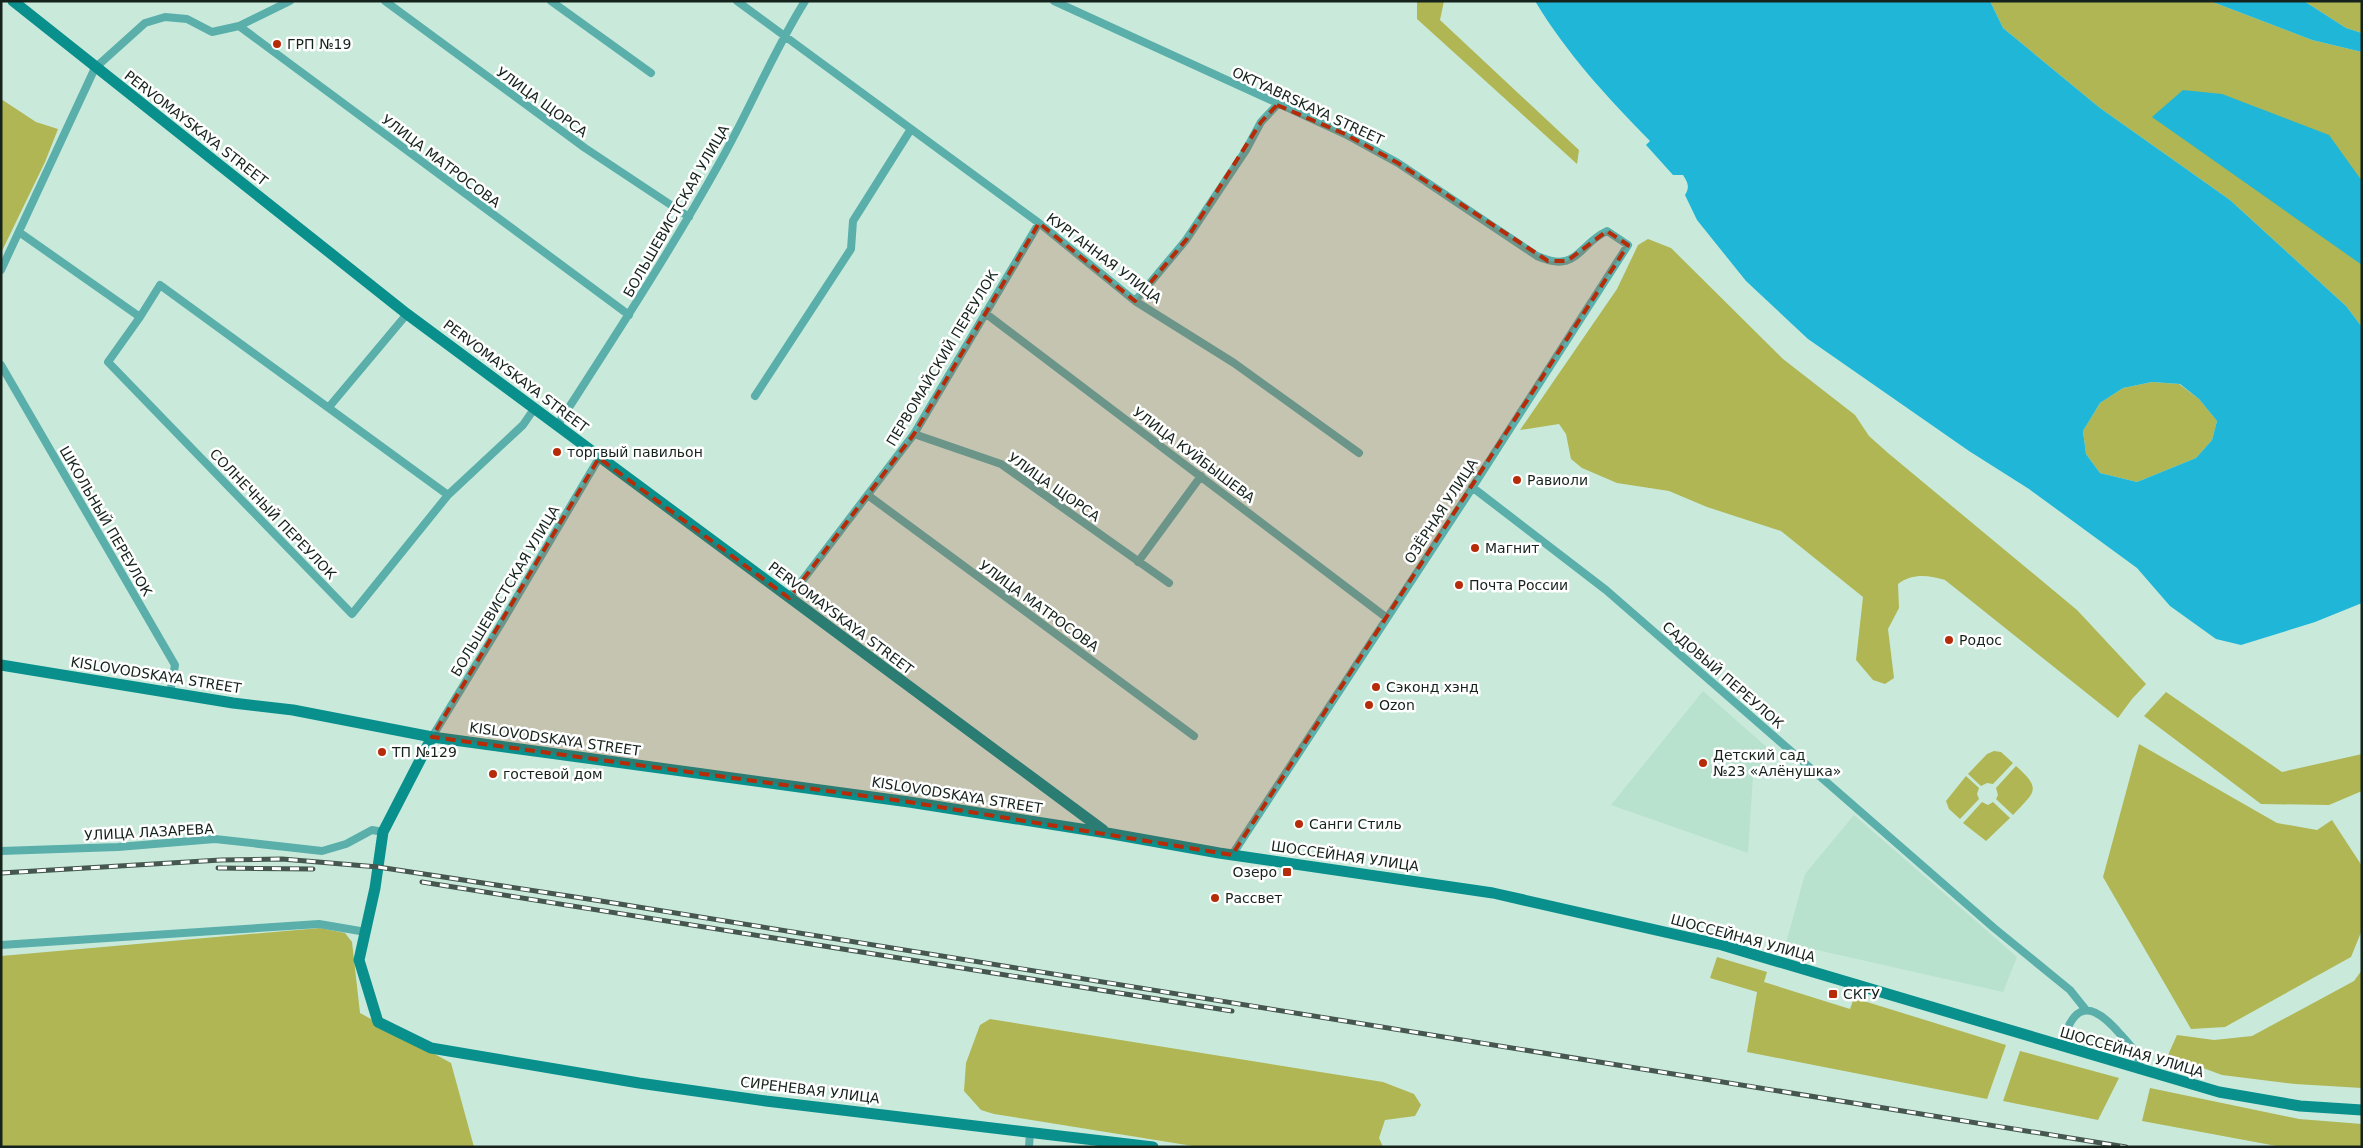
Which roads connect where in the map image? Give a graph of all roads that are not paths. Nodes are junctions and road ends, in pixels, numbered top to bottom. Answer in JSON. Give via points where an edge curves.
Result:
{"nodes":[{"id":1,"x":13,"y":1,"type":"edge"},
{"id":2,"x":290,"y":1,"type":"edge"},
{"id":3,"x":384,"y":1,"type":"edge"},
{"id":4,"x":550,"y":1,"type":"edge"},
{"id":5,"x":737,"y":1,"type":"edge"},
{"id":6,"x":805,"y":1,"type":"edge"},
{"id":7,"x":1054,"y":1,"type":"edge"},
{"id":8,"x":239,"y":26,"type":"junction"},
{"id":9,"x":784,"y":35,"type":"junction"},
{"id":10,"x":96,"y":68,"type":"junction"},
{"id":11,"x":651,"y":73,"type":"dead end"},
{"id":12,"x":1277,"y":105,"type":"junction"},
{"id":13,"x":911,"y":129,"type":"junction"},
{"id":14,"x":689,"y":217,"type":"junction"},
{"id":15,"x":1039,"y":223,"type":"junction"},
{"id":16,"x":19,"y":232,"type":"junction"},
{"id":17,"x":1567,"y":261,"type":"joint"},
{"id":18,"x":1,"y":270,"type":"edge"},
{"id":19,"x":1136,"y":301,"type":"junction"},
{"id":20,"x":985,"y":313,"type":"junction"},
{"id":21,"x":407,"y":314,"type":"junction"},
{"id":22,"x":629,"y":315,"type":"junction"},
{"id":23,"x":140,"y":317,"type":"junction"},
{"id":24,"x":1,"y":365,"type":"edge"},
{"id":25,"x":755,"y":396,"type":"dead end"},
{"id":26,"x":329,"y":407,"type":"junction"},
{"id":27,"x":534,"y":409,"type":"junction"},
{"id":28,"x":557,"y":426,"type":"junction"},
{"id":29,"x":914,"y":434,"type":"junction"},
{"id":30,"x":1359,"y":453,"type":"dead end"},
{"id":31,"x":599,"y":458,"type":"junction"},
{"id":32,"x":1201,"y":476,"type":"junction"},
{"id":33,"x":1472,"y":488,"type":"junction"},
{"id":34,"x":448,"y":495,"type":"junction"},
{"id":35,"x":869,"y":496,"type":"junction"},
{"id":36,"x":1138,"y":562,"type":"junction"},
{"id":37,"x":1169,"y":583,"type":"dead end"},
{"id":38,"x":789,"y":598,"type":"junction"},
{"id":39,"x":1387,"y":618,"type":"junction"},
{"id":40,"x":1,"y":665,"type":"edge"},
{"id":41,"x":170,"y":693,"type":"junction"},
{"id":42,"x":1194,"y":736,"type":"dead end"},
{"id":43,"x":432,"y":737,"type":"junction"},
{"id":44,"x":383,"y":832,"type":"junction"},
{"id":45,"x":1107,"y":833,"type":"junction"},
{"id":46,"x":1,"y":851,"type":"edge"},
{"id":47,"x":1232,"y":854,"type":"junction"},
{"id":48,"x":366,"y":932,"type":"junction"},
{"id":49,"x":1,"y":945,"type":"edge"},
{"id":50,"x":2086,"y":1010,"type":"junction"},
{"id":51,"x":2062,"y":1047,"type":"junction"},
{"id":52,"x":2140,"y":1070,"type":"junction"},
{"id":53,"x":2362,"y":1110,"type":"edge"},
{"id":54,"x":1030,"y":1132,"type":"junction"},
{"id":55,"x":1029,"y":1147,"type":"edge"},
{"id":56,"x":1153,"y":1147,"type":"edge"}],
"edges":[{"from":1,"to":10,"type":"main road","name":"PERVOMAYSKAYA STREET"},
{"from":2,"to":8,"type":"street"},
{"from":3,"to":14,"type":"street","name":"УЛИЦА ЩОРСА","via":[[585,148]]},
{"from":4,"to":11,"type":"street"},
{"from":5,"to":9,"type":"street","name":"КУРГАННАЯ УЛИЦА"},
{"from":6,"to":9,"type":"street","name":"БОЛЬШЕВИСТСКАЯ УЛИЦА"},
{"from":7,"to":12,"type":"street","name":"OKTYABRSKAYA STREET"},
{"from":8,"to":10,"type":"street","via":[[212,32],[187,19],[165,17],[146,23]]},
{"from":8,"to":22,"type":"street","name":"УЛИЦА МАТРОСОВА"},
{"from":9,"to":13,"type":"street","name":"КУРГАННАЯ УЛИЦА"},
{"from":9,"to":14,"type":"street","name":"БОЛЬШЕВИСТСКАЯ УЛИЦА","via":[[748,113]]},
{"from":10,"to":16,"type":"street"},
{"from":10,"to":21,"type":"main road","name":"PERVOMAYSKAYA STREET"},
{"from":12,"to":17,"type":"street","name":"OKTYABRSKAYA STREET","via":[[1345,134],[1398,163],[1537,256],[1558,264]]},
{"from":12,"to":19,"type":"street","via":[[1261,122],[1186,240]]},
{"from":13,"to":15,"type":"street","name":"КУРГАННАЯ УЛИЦА"},
{"from":13,"to":25,"type":"street","via":[[852,221],[851,249]]},
{"from":14,"to":22,"type":"street","name":"БОЛЬШЕВИСТСКАЯ УЛИЦА"},
{"from":15,"to":19,"type":"street","name":"КУРГАННАЯ УЛИЦА"},
{"from":15,"to":20,"type":"street","name":"ПЕРВОМАЙСКИЙ ПЕРЕУЛОК"},
{"from":16,"to":18,"type":"street"},
{"from":16,"to":23,"type":"street"},
{"from":17,"to":33,"type":"street","name":"ОЗЁРНАЯ УЛИЦА","via":[[1607,231],[1628,245]]},
{"from":19,"to":30,"type":"street","name":"КУРГАННАЯ УЛИЦА","via":[[1234,363]]},
{"from":20,"to":29,"type":"street","name":"ПЕРВОМАЙСКИЙ ПЕРЕУЛОК"},
{"from":20,"to":32,"type":"street","name":"УЛИЦА КУЙБЫШЕВА"},
{"from":21,"to":26,"type":"street"},
{"from":21,"to":27,"type":"main road","name":"PERVOMAYSKAYA STREET"},
{"from":22,"to":28,"type":"street","name":"БОЛЬШЕВИСТСКАЯ УЛИЦА"},
{"from":23,"to":26,"type":"street","name":"СОЛНЕЧНЫЙ ПЕРЕУЛОК","via":[[160,285]]},
{"from":23,"to":34,"type":"street","name":"СОЛНЕЧНЫЙ ПЕРЕУЛОК","via":[[108,362],[352,614]]},
{"from":24,"to":41,"type":"street","name":"ШКОЛЬНЫЙ ПЕРЕУЛОК","via":[[175,665]]},
{"from":26,"to":34,"type":"street","name":"СОЛНЕЧНЫЙ ПЕРЕУЛОК"},
{"from":27,"to":28,"type":"main road","name":"PERVOMAYSKAYA STREET"},
{"from":27,"to":34,"type":"street","name":"СОЛНЕЧНЫЙ ПЕРЕУЛОК","via":[[523,425]]},
{"from":28,"to":31,"type":"main road","name":"PERVOMAYSKAYA STREET"},
{"from":29,"to":35,"type":"street","name":"ПЕРВОМАЙСКИЙ ПЕРЕУЛОК"},
{"from":29,"to":36,"type":"street","name":"УЛИЦА ЩОРСА","via":[[1001,464]]},
{"from":31,"to":38,"type":"main road","name":"PERVOMAYSKAYA STREET"},
{"from":31,"to":43,"type":"street","name":"БОЛЬШЕВИСТСКАЯ УЛИЦА"},
{"from":32,"to":36,"type":"street"},
{"from":32,"to":39,"type":"street","name":"УЛИЦА КУЙБЫШЕВА"},
{"from":33,"to":39,"type":"street","name":"ОЗЁРНАЯ УЛИЦА"},
{"from":33,"to":50,"type":"street","name":"САДОВЫЙ ПЕРЕУЛОК","via":[[1606,590],[1994,928],[2070,990]]},
{"from":35,"to":38,"type":"street","name":"ПЕРВОМАЙСКИЙ ПЕРЕУЛОК"},
{"from":35,"to":42,"type":"street","name":"УЛИЦА МАТРОСОВА"},
{"from":36,"to":37,"type":"street","name":"УЛИЦА ЩОРСА"},
{"from":38,"to":45,"type":"main road","name":"PERVOMAYSKAYA STREET"},
{"from":39,"to":47,"type":"street","name":"ОЗЁРНАЯ УЛИЦА"},
{"from":40,"to":41,"type":"main road","name":"KISLOVODSKAYA STREET"},
{"from":41,"to":43,"type":"main road","name":"KISLOVODSKAYA STREET","via":[[293,710]]},
{"from":43,"to":44,"type":"main road","name":"СИРЕНЕВАЯ УЛИЦА"},
{"from":43,"to":45,"type":"main road","name":"KISLOVODSKAYA STREET","via":[[909,802]]},
{"from":44,"to":46,"type":"street","name":"УЛИЦА ЛАЗАРЕВА","via":[[372,830],[346,844],[322,851],[215,839],[118,847]]},
{"from":44,"to":48,"type":"main road","name":"СИРЕНЕВАЯ УЛИЦА"},
{"from":45,"to":47,"type":"main road","name":"ШОССЕЙНАЯ УЛИЦА"},
{"from":47,"to":51,"type":"main road","name":"ШОССЕЙНАЯ УЛИЦА","via":[[1493,893],[1722,945]]},
{"from":48,"to":49,"type":"street","via":[[319,924]]},
{"from":48,"to":54,"type":"main road","name":"СИРЕНЕВАЯ УЛИЦА","via":[[359,960],[378,1022],[431,1048],[766,1101]]},
{"from":50,"to":51,"type":"street","via":[[2071,1022]]},
{"from":50,"to":52,"type":"street","via":[[2094,1010],[2115,1028],[2135,1051],[2140,1060]]},
{"from":51,"to":52,"type":"main road","name":"ШОССЕЙНАЯ УЛИЦА"},
{"from":52,"to":53,"type":"main road","name":"ШОССЕЙНАЯ УЛИЦА","via":[[2219,1092],[2300,1106]]},
{"from":54,"to":55,"type":"street"},
{"from":54,"to":56,"type":"main road","name":"СИРЕНЕВАЯ УЛИЦА"}]}
